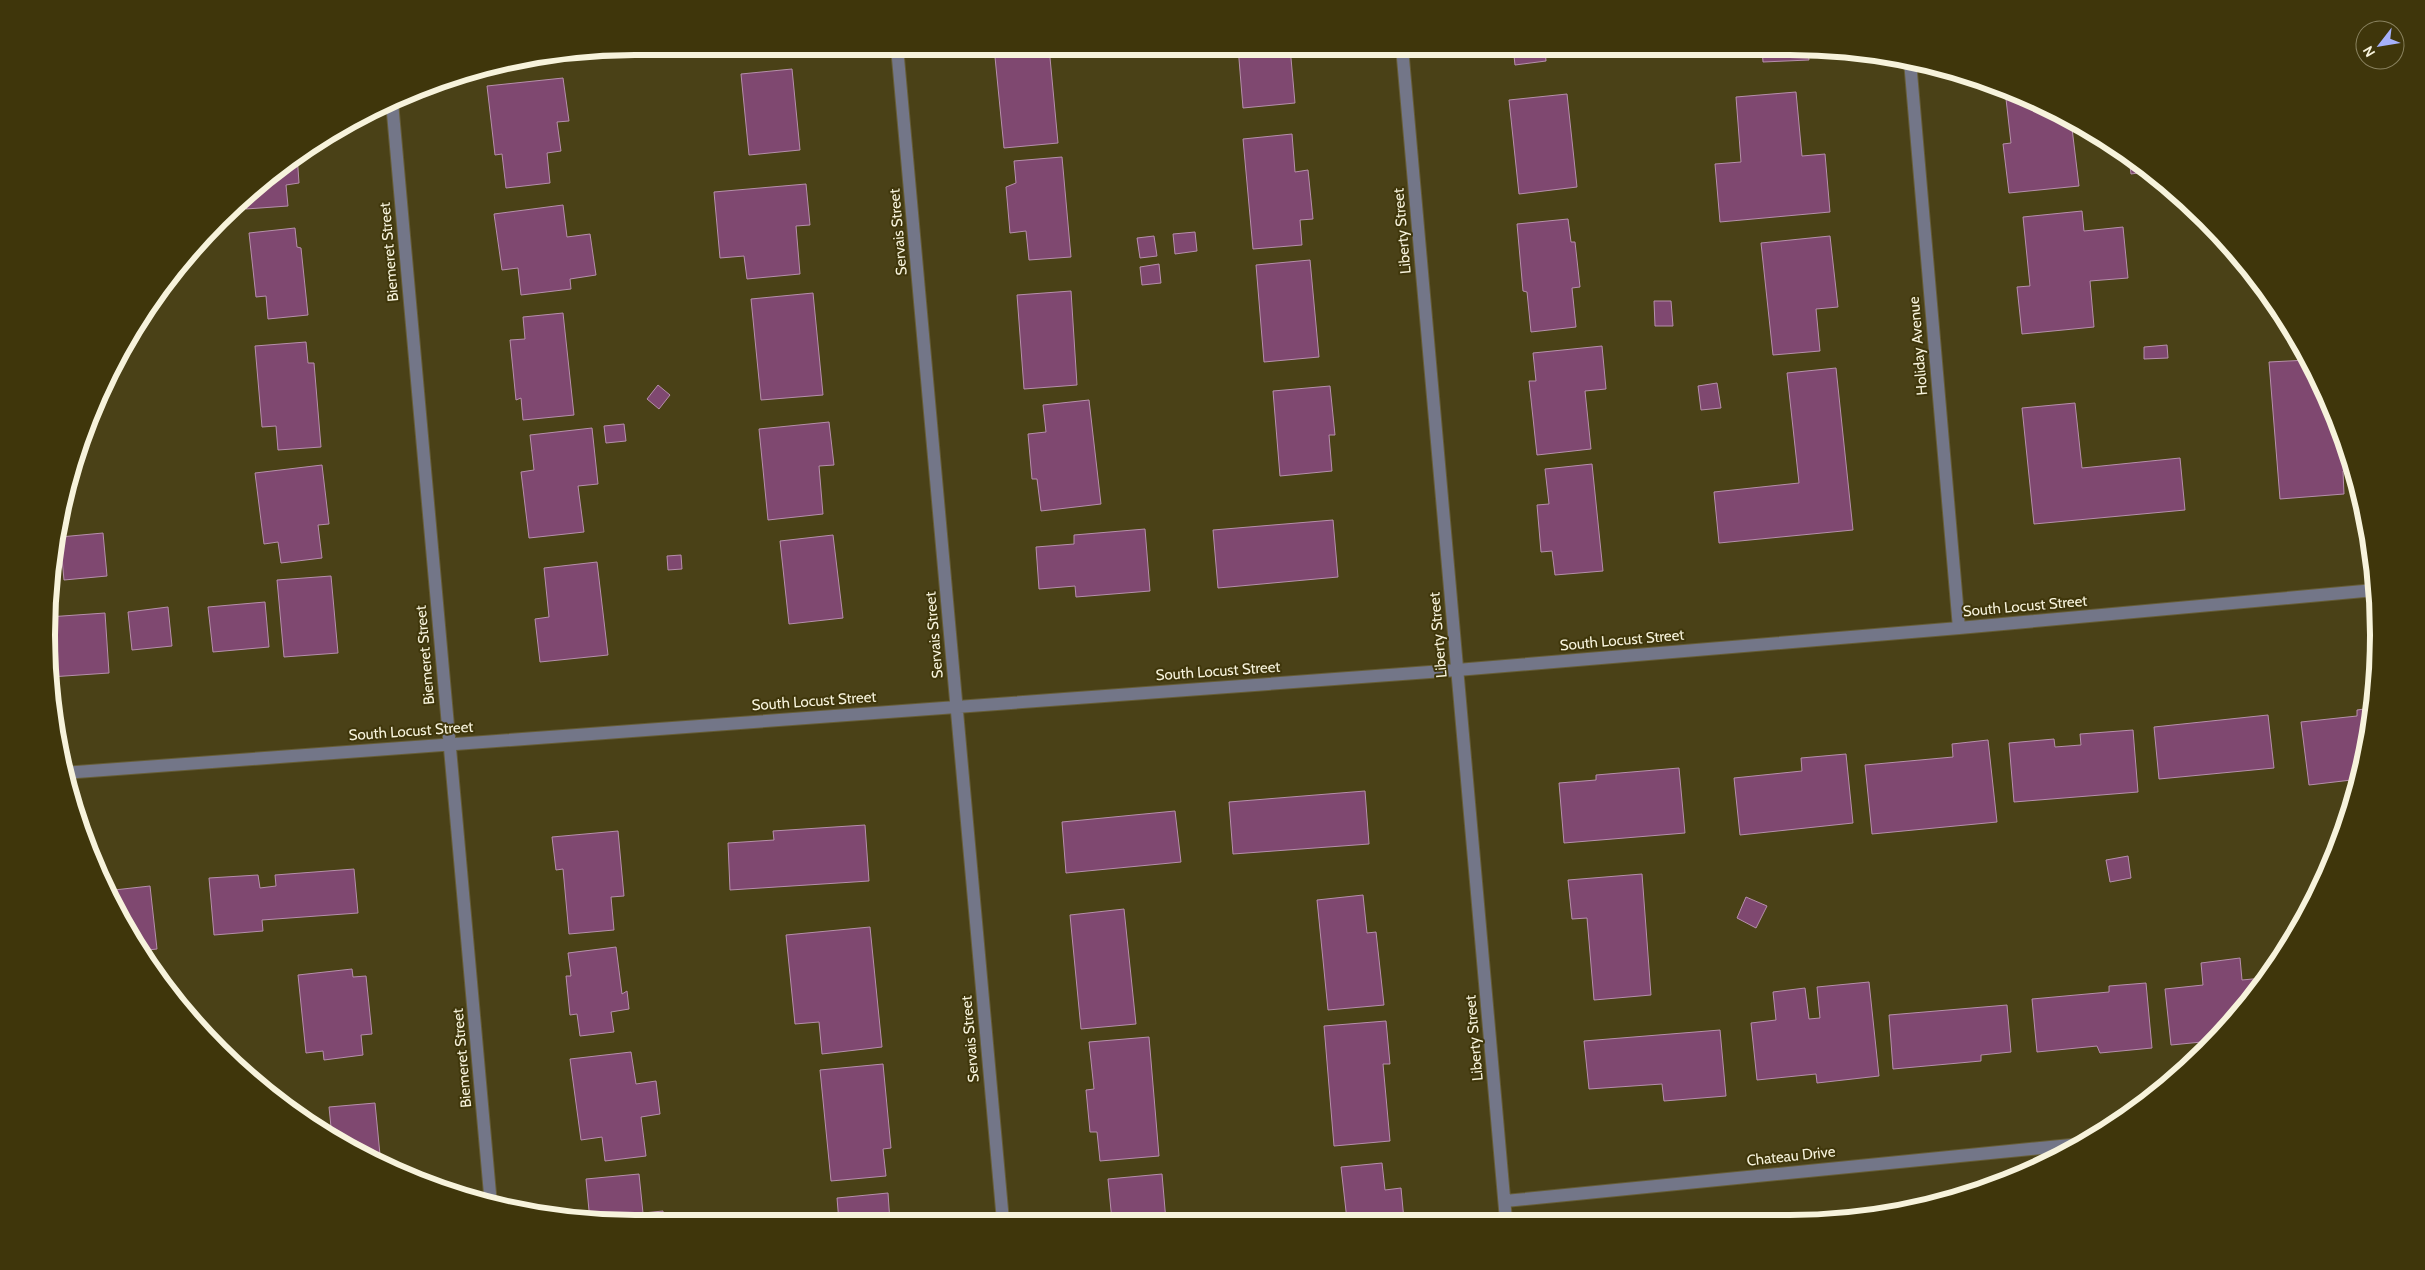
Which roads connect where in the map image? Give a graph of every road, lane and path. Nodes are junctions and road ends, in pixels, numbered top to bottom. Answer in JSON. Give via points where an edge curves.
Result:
{"nodes":[{"id":1,"x":898,"y":55,"type":"edge"},
{"id":2,"x":1403,"y":55,"type":"edge"},
{"id":3,"x":1911,"y":68,"type":"edge"},
{"id":4,"x":393,"y":108,"type":"edge"},
{"id":5,"x":2368,"y":591,"type":"edge"},
{"id":6,"x":1959,"y":628,"type":"junction"},
{"id":7,"x":1457,"y":670,"type":"junction"},
{"id":8,"x":957,"y":707,"type":"junction"},
{"id":9,"x":450,"y":745,"type":"junction"},
{"id":10,"x":72,"y":772,"type":"edge"},
{"id":11,"x":2064,"y":1146,"type":"edge"},
{"id":12,"x":490,"y":1196,"type":"edge"},
{"id":13,"x":1505,"y":1201,"type":"junction"},
{"id":14,"x":1002,"y":1215,"type":"edge"},
{"id":15,"x":1506,"y":1215,"type":"edge"}],
"edges":[{"from":1,"to":8,"type":"street","name":"Servais Street"},
{"from":2,"to":7,"type":"street","name":"Liberty Street"},
{"from":3,"to":6,"type":"street","name":"Holiday Avenue"},
{"from":4,"to":9,"type":"street","name":"Biemeret Street"},
{"from":5,"to":6,"type":"street","name":"South Locust Street"},
{"from":6,"to":7,"type":"street","name":"South Locust Street"},
{"from":7,"to":8,"type":"street","name":"South Locust Street"},
{"from":7,"to":13,"type":"street","name":"Liberty Street"},
{"from":8,"to":9,"type":"street","name":"South Locust Street"},
{"from":8,"to":14,"type":"street","name":"Servais Street"},
{"from":9,"to":10,"type":"street","name":"South Locust Street"},
{"from":9,"to":12,"type":"street","name":"Biemeret Street"},
{"from":11,"to":13,"type":"street","name":"Chateau Drive"},
{"from":13,"to":15,"type":"street","name":"Liberty Street"}]}
